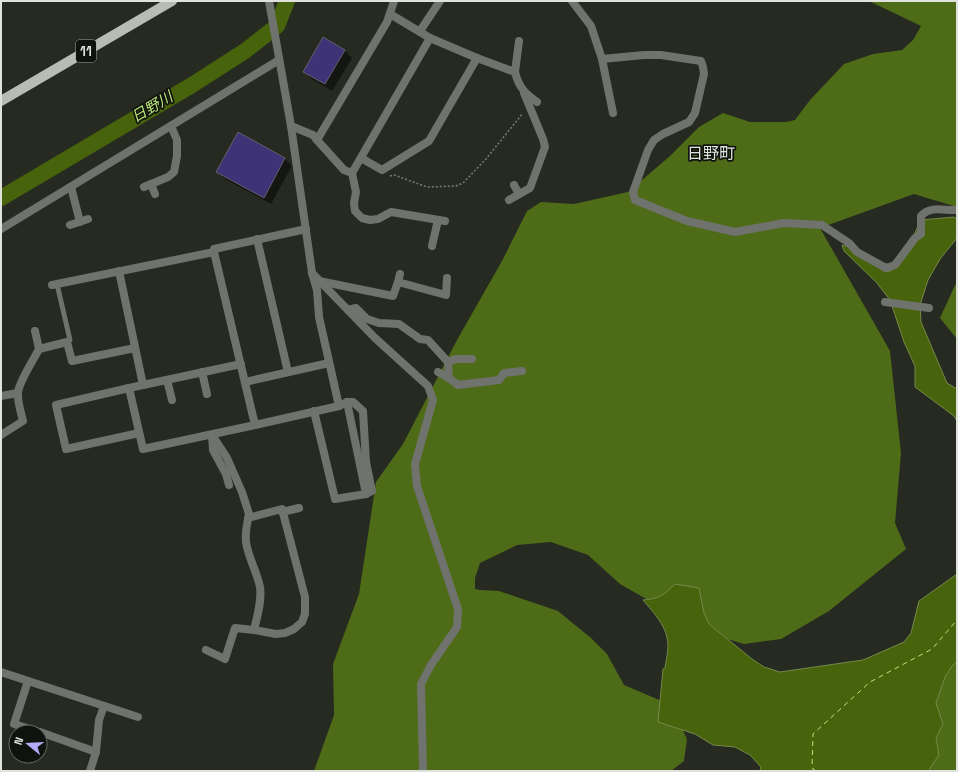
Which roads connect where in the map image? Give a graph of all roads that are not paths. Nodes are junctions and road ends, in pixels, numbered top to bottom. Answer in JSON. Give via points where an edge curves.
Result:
{"nodes":[{"id":1,"x":172,"y":1,"type":"edge"},
{"id":2,"x":269,"y":1,"type":"edge"},
{"id":3,"x":394,"y":1,"type":"edge"},
{"id":4,"x":440,"y":1,"type":"edge"},
{"id":5,"x":572,"y":1,"type":"edge"},
{"id":6,"x":390,"y":14,"type":"junction"},
{"id":7,"x":420,"y":31,"type":"junction"},
{"id":8,"x":430,"y":38,"type":"junction"},
{"id":9,"x":519,"y":41,"type":"dead end"},
{"id":10,"x":477,"y":58,"type":"junction"},
{"id":11,"x":602,"y":59,"type":"junction"},
{"id":12,"x":279,"y":60,"type":"junction"},
{"id":13,"x":515,"y":72,"type":"junction"},
{"id":14,"x":1,"y":101,"type":"edge"},
{"id":15,"x":613,"y":113,"type":"dead end"},
{"id":16,"x":171,"y":126,"type":"junction"},
{"id":17,"x":291,"y":126,"type":"junction"},
{"id":18,"x":318,"y":140,"type":"junction"},
{"id":19,"x":361,"y":158,"type":"junction"},
{"id":20,"x":352,"y":173,"type":"junction"},
{"id":21,"x":514,"y":185,"type":"dead end"},
{"id":22,"x":71,"y":187,"type":"junction"},
{"id":23,"x":155,"y":194,"type":"dead end"},
{"id":24,"x":519,"y":194,"type":"junction"},
{"id":25,"x":509,"y":200,"type":"dead end"},
{"id":26,"x":957,"y":210,"type":"edge"},
{"id":27,"x":70,"y":225,"type":"dead end"},
{"id":28,"x":1,"y":229,"type":"edge"},
{"id":29,"x":306,"y":229,"type":"junction"},
{"id":30,"x":257,"y":239,"type":"junction"},
{"id":31,"x":432,"y":246,"type":"dead end"},
{"id":32,"x":214,"y":252,"type":"junction"},
{"id":33,"x":119,"y":271,"type":"junction"},
{"id":34,"x":312,"y":273,"type":"junction"},
{"id":35,"x":448,"y":278,"type":"dead end"},
{"id":36,"x":319,"y":280,"type":"junction"},
{"id":37,"x":55,"y":284,"type":"joint"},
{"id":38,"x":885,"y":302,"type":"dead end"},
{"id":39,"x":929,"y":308,"type":"dead end"},
{"id":40,"x":348,"y":310,"type":"junction"},
{"id":41,"x":35,"y":330,"type":"dead end"},
{"id":42,"x":68,"y":342,"type":"junction"},
{"id":43,"x":135,"y":348,"type":"junction"},
{"id":44,"x":39,"y":349,"type":"junction"},
{"id":45,"x":472,"y":359,"type":"dead end"},
{"id":46,"x":448,"y":362,"type":"junction"},
{"id":47,"x":329,"y":363,"type":"junction"},
{"id":48,"x":240,"y":364,"type":"junction"},
{"id":49,"x":522,"y":371,"type":"dead end"},
{"id":50,"x":202,"y":372,"type":"junction"},
{"id":51,"x":288,"y":372,"type":"junction"},
{"id":52,"x":438,"y":372,"type":"dead end"},
{"id":53,"x":449,"y":378,"type":"junction"},
{"id":54,"x":167,"y":380,"type":"junction"},
{"id":55,"x":245,"y":382,"type":"junction"},
{"id":56,"x":143,"y":385,"type":"junction"},
{"id":57,"x":129,"y":388,"type":"junction"},
{"id":58,"x":18,"y":393,"type":"junction"},
{"id":59,"x":207,"y":394,"type":"dead end"},
{"id":60,"x":1,"y":396,"type":"edge"},
{"id":61,"x":172,"y":400,"type":"dead end"},
{"id":62,"x":347,"y":402,"type":"junction"},
{"id":63,"x":339,"y":406,"type":"junction"},
{"id":64,"x":314,"y":412,"type":"junction"},
{"id":65,"x":255,"y":425,"type":"junction"},
{"id":66,"x":139,"y":432,"type":"junction"},
{"id":67,"x":212,"y":434,"type":"junction"},
{"id":68,"x":1,"y":435,"type":"edge"},
{"id":69,"x":229,"y":485,"type":"dead end"},
{"id":70,"x":366,"y":494,"type":"junction"},
{"id":71,"x":299,"y":508,"type":"dead end"},
{"id":72,"x":282,"y":512,"type":"junction"},
{"id":73,"x":248,"y":518,"type":"junction"},
{"id":74,"x":254,"y":630,"type":"junction"},
{"id":75,"x":206,"y":650,"type":"dead end"},
{"id":76,"x":1,"y":672,"type":"edge"},
{"id":77,"x":28,"y":681,"type":"junction"},
{"id":78,"x":104,"y":706,"type":"junction"},
{"id":79,"x":138,"y":717,"type":"dead end"},
{"id":80,"x":14,"y":724,"type":"edge"},
{"id":81,"x":48,"y":735,"type":"edge"},
{"id":82,"x":96,"y":752,"type":"junction"},
{"id":83,"x":90,"y":771,"type":"edge"},
{"id":84,"x":424,"y":771,"type":"edge"}],
"edges":[{"from":1,"to":14,"type":"main road","number":"11"},
{"from":2,"to":12,"type":"street"},
{"from":3,"to":6,"type":"street"},
{"from":4,"to":7,"type":"street"},
{"from":5,"to":11,"type":"street","via":[[591,26]]},
{"from":6,"to":7,"type":"street"},
{"from":6,"to":18,"type":"street"},
{"from":7,"to":8,"type":"street"},
{"from":8,"to":10,"type":"street"},
{"from":8,"to":19,"type":"street"},
{"from":9,"to":13,"type":"street"},
{"from":10,"to":13,"type":"street"},
{"from":10,"to":19,"type":"street","via":[[429,141],[382,170]]},
{"from":11,"to":15,"type":"street"},
{"from":11,"to":26,"type":"street","via":[[661,55],[700,61],[703,67],[704,74],[695,113],[689,122],[654,140],[633,192],[635,200],[687,221],[735,232],[784,223],[822,224],[849,243],[857,252],[886,268],[894,265],[921,234],[921,216],[925,211],[943,208]]},
{"from":12,"to":16,"type":"street"},
{"from":12,"to":17,"type":"street"},
{"from":13,"to":24,"type":"street","via":[[517,83],[534,104],[545,148],[530,188]]},
{"from":16,"to":22,"type":"street"},
{"from":16,"to":23,"type":"street","via":[[177,140],[174,172],[148,186]]},
{"from":17,"to":18,"type":"street","via":[[313,135]]},
{"from":17,"to":29,"type":"street"},
{"from":18,"to":20,"type":"street","via":[[344,170]]},
{"from":19,"to":20,"type":"street"},
{"from":20,"to":31,"type":"street","via":[[356,192],[355,211],[362,218],[378,219],[391,212],[442,221]]},
{"from":21,"to":24,"type":"street"},
{"from":22,"to":27,"type":"street","via":[[84,220]]},
{"from":22,"to":28,"type":"street"},
{"from":24,"to":25,"type":"street"},
{"from":29,"to":30,"type":"street"},
{"from":29,"to":34,"type":"street"},
{"from":30,"to":32,"type":"street","via":[[214,249]]},
{"from":30,"to":51,"type":"street"},
{"from":32,"to":33,"type":"street"},
{"from":32,"to":48,"type":"street"},
{"from":33,"to":37,"type":"street"},
{"from":33,"to":43,"type":"street"},
{"from":34,"to":36,"type":"street"},
{"from":34,"to":47,"type":"street","via":[[318,290],[319,317]]},
{"from":35,"to":36,"type":"street","via":[[446,295],[399,278],[393,296]]},
{"from":36,"to":40,"type":"street"},
{"from":37,"to":42,"type":"lane","via":[[70,340]]},
{"from":38,"to":39,"type":"street"},
{"from":40,"to":46,"type":"street","via":[[356,308],[367,319],[379,323],[399,324],[420,339],[428,340]]},
{"from":40,"to":84,"type":"street","via":[[428,386],[432,400],[415,464],[417,486],[458,609],[457,627],[421,684]]},
{"from":41,"to":44,"type":"street"},
{"from":42,"to":43,"type":"street","via":[[72,361]]},
{"from":42,"to":44,"type":"street"},
{"from":43,"to":56,"type":"street"},
{"from":44,"to":58,"type":"street","via":[[21,380]]},
{"from":45,"to":46,"type":"street"},
{"from":46,"to":53,"type":"street"},
{"from":47,"to":51,"type":"street"},
{"from":47,"to":63,"type":"street"},
{"from":48,"to":50,"type":"street"},
{"from":48,"to":55,"type":"street"},
{"from":49,"to":53,"type":"street","via":[[504,373],[498,380],[458,385]]},
{"from":50,"to":54,"type":"street"},
{"from":50,"to":59,"type":"street"},
{"from":51,"to":55,"type":"street"},
{"from":52,"to":53,"type":"street"},
{"from":54,"to":56,"type":"street"},
{"from":54,"to":61,"type":"street"},
{"from":55,"to":65,"type":"street"},
{"from":56,"to":57,"type":"street"},
{"from":57,"to":66,"type":"street"},
{"from":57,"to":66,"type":"street","via":[[56,405],[66,449]]},
{"from":58,"to":60,"type":"street"},
{"from":58,"to":68,"type":"street","via":[[23,421]]},
{"from":62,"to":63,"type":"street"},
{"from":62,"to":70,"type":"street"},
{"from":62,"to":70,"type":"street","via":[[353,402],[363,411],[366,462],[372,491]]},
{"from":63,"to":64,"type":"street"},
{"from":64,"to":65,"type":"street"},
{"from":64,"to":70,"type":"street","via":[[335,499]]},
{"from":65,"to":67,"type":"street"},
{"from":66,"to":67,"type":"street","via":[[143,449]]},
{"from":67,"to":69,"type":"street","via":[[213,450]]},
{"from":67,"to":73,"type":"street","via":[[227,458],[242,492]]},
{"from":71,"to":72,"type":"street"},
{"from":72,"to":73,"type":"street","via":[[282,509]]},
{"from":72,"to":74,"type":"street","via":[[305,597],[305,614],[302,622],[285,633]]},
{"from":73,"to":74,"type":"street","via":[[246,542],[260,587]]},
{"from":74,"to":75,"type":"street","via":[[235,628],[225,659]]},
{"from":76,"to":77,"type":"street"},
{"from":77,"to":78,"type":"street"},
{"from":77,"to":80,"type":"street"},
{"from":78,"to":79,"type":"street"},
{"from":78,"to":82,"type":"street","via":[[99,720]]},
{"from":81,"to":82,"type":"street"},
{"from":82,"to":83,"type":"street"}]}
